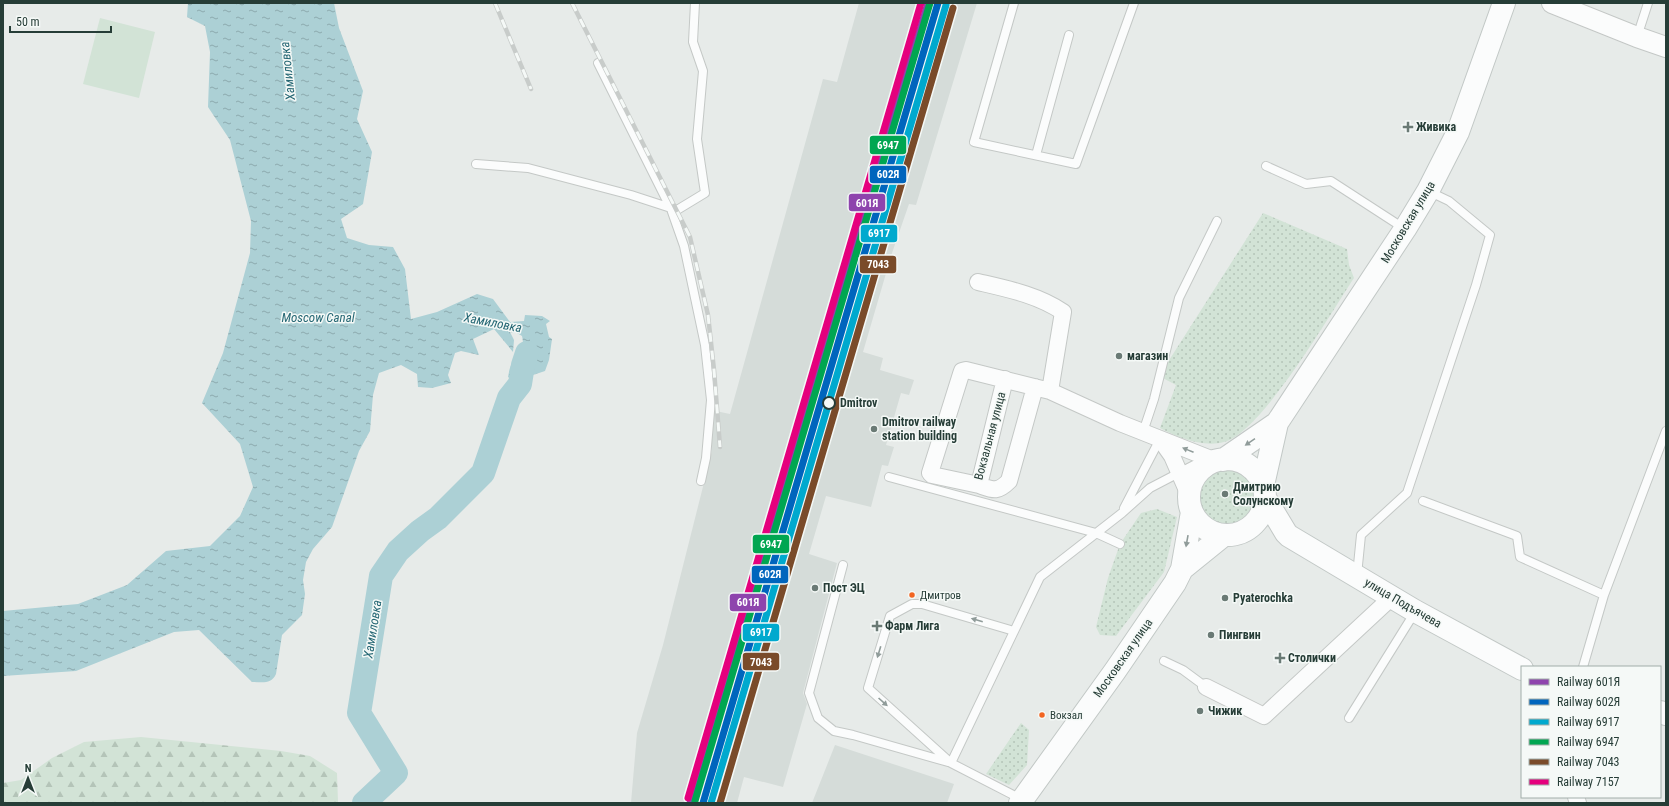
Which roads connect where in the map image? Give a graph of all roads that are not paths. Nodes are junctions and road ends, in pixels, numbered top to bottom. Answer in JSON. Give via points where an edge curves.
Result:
{"nodes":[{"id":1,"x":695,"y":3,"type":"edge"},
{"id":2,"x":1014,"y":3,"type":"edge"},
{"id":3,"x":1134,"y":3,"type":"edge"},
{"id":4,"x":1504,"y":3,"type":"edge"},
{"id":5,"x":1552,"y":3,"type":"edge"},
{"id":6,"x":1648,"y":3,"type":"edge"},
{"id":7,"x":1069,"y":35,"type":"dead end"},
{"id":8,"x":1637,"y":38,"type":"junction"},
{"id":9,"x":1666,"y":47,"type":"edge"},
{"id":10,"x":598,"y":63,"type":"dead end"},
{"id":11,"x":1036,"y":155,"type":"junction"},
{"id":12,"x":476,"y":164,"type":"dead end"},
{"id":13,"x":1266,"y":166,"type":"dead end"},
{"id":14,"x":1428,"y":191,"type":"junction"},
{"id":15,"x":671,"y":208,"type":"junction"},
{"id":16,"x":1217,"y":221,"type":"dead end"},
{"id":17,"x":1405,"y":229,"type":"junction"},
{"id":18,"x":978,"y":282,"type":"dead end"},
{"id":19,"x":1005,"y":379,"type":"junction"},
{"id":20,"x":1043,"y":389,"type":"junction"},
{"id":21,"x":1277,"y":423,"type":"junction"},
{"id":22,"x":1666,"y":431,"type":"edge"},
{"id":23,"x":1143,"y":432,"type":"junction"},
{"id":24,"x":1160,"y":439,"type":"junction"},
{"id":25,"x":1219,"y":461,"type":"junction"},
{"id":26,"x":1179,"y":472,"type":"junction"},
{"id":27,"x":889,"y":477,"type":"dead end"},
{"id":28,"x":701,"y":481,"type":"dead end"},
{"id":29,"x":979,"y":485,"type":"junction"},
{"id":30,"x":1264,"y":492,"type":"junction"},
{"id":31,"x":1423,"y":501,"type":"dead end"},
{"id":32,"x":1191,"y":504,"type":"junction"},
{"id":33,"x":1122,"y":513,"type":"junction"},
{"id":34,"x":1096,"y":533,"type":"junction"},
{"id":35,"x":1233,"y":533,"type":"junction"},
{"id":36,"x":1286,"y":533,"type":"junction"},
{"id":37,"x":1120,"y":544,"type":"dead end"},
{"id":38,"x":843,"y":565,"type":"dead end"},
{"id":39,"x":1182,"y":570,"type":"junction"},
{"id":40,"x":1357,"y":576,"type":"junction"},
{"id":41,"x":1604,"y":595,"type":"junction"},
{"id":42,"x":1392,"y":597,"type":"junction"},
{"id":43,"x":1415,"y":611,"type":"junction"},
{"id":44,"x":1014,"y":631,"type":"junction"},
{"id":45,"x":1164,"y":661,"type":"dead end"},
{"id":46,"x":1583,"y":666,"type":"edge"},
{"id":47,"x":1521,"y":668,"type":"edge"},
{"id":48,"x":1206,"y":687,"type":"joint"},
{"id":49,"x":1349,"y":718,"type":"dead end"},
{"id":50,"x":951,"y":762,"type":"junction"},
{"id":51,"x":1023,"y":802,"type":"edge"}],
"edges":[{"from":1,"to":15,"type":"lane","via":[[693,42],[702,71],[697,139],[705,193],[676,210]]},
{"from":2,"to":11,"type":"lane","via":[[974,142]]},
{"from":3,"to":11,"type":"lane","via":[[1076,164]]},
{"from":4,"to":14,"type":"main road","name":"Московская улица","via":[[1458,132]]},
{"from":5,"to":8,"type":"street"},
{"from":6,"to":8,"type":"lane"},
{"from":7,"to":11,"type":"lane"},
{"from":8,"to":9,"type":"street"},
{"from":10,"to":15,"type":"lane"},
{"from":12,"to":15,"type":"lane","via":[[528,168]]},
{"from":13,"to":17,"type":"lane","via":[[1306,184],[1331,180]]},
{"from":14,"to":17,"type":"main road","name":"Московская улица"},
{"from":14,"to":40,"type":"lane","via":[[1449,201],[1490,235],[1407,493],[1361,535]]},
{"from":15,"to":28,"type":"lane","via":[[684,246],[705,345],[711,400],[706,458]]},
{"from":16,"to":23,"type":"lane","via":[[1179,298],[1154,399]]},
{"from":17,"to":21,"type":"main road","name":"Московская улица"},
{"from":18,"to":20,"type":"street","via":[[1049,302],[1063,312]]},
{"from":19,"to":20,"type":"street","name":"Вокзальная улица"},
{"from":19,"to":29,"type":"street","name":"Вокзальная улица"},
{"from":19,"to":29,"type":"street","name":"Вокзальная улица","via":[[962,371],[930,473]]},
{"from":20,"to":23,"type":"street","name":"Вокзальная улица"},
{"from":20,"to":29,"type":"street","via":[[1009,481],[1001,489],[994,490]]},
{"from":21,"to":25,"type":"main road","name":"Московская улица","one_way":true},
{"from":21,"to":30,"type":"main road","name":"Московская улица"},
{"from":22,"to":41,"type":"lane"},
{"from":23,"to":24,"type":"street","name":"Вокзальная улица"},
{"from":25,"to":24,"type":"street","name":"Вокзальная улица","one_way":true},
{"from":24,"to":26,"type":"street"},
{"from":24,"to":33,"type":"lane"},
{"from":25,"to":26,"type":"lane","via":[[1194,465]]},
{"from":25,"to":30,"type":"main road","via":[[1240,462],[1251,468],[1258,475]]},
{"from":25,"to":32,"type":"main road","name":"Московская улица","via":[[1204,467],[1197,474],[1192,484]]},
{"from":26,"to":32,"type":"street"},
{"from":26,"to":33,"type":"lane","via":[[1150,488]]},
{"from":27,"to":34,"type":"lane"},
{"from":30,"to":35,"type":"main road","name":"Московская улица","via":[[1263,509],[1259,518],[1252,526]]},
{"from":30,"to":36,"type":"main road","name":"улица Подъячева"},
{"from":31,"to":41,"type":"lane","via":[[1517,536],[1520,557]]},
{"from":32,"to":35,"type":"main road","via":[[1204,527],[1214,532]]},
{"from":32,"to":39,"type":"main road","name":"Московская улица","one_way":true},
{"from":33,"to":34,"type":"lane"},
{"from":34,"to":37,"type":"lane"},
{"from":34,"to":44,"type":"lane","via":[[1040,577]]},
{"from":35,"to":36,"type":"main road","name":"улица Подъячева"},
{"from":35,"to":39,"type":"main road","name":"Московская улица"},
{"from":36,"to":40,"type":"main road","name":"улица Подъячева"},
{"from":38,"to":50,"type":"lane","via":[[810,693],[818,718],[834,731]]},
{"from":39,"to":51,"type":"main road","name":"Московская улица"},
{"from":40,"to":42,"type":"main road","name":"улица Подъячева"},
{"from":41,"to":46,"type":"lane"},
{"from":42,"to":43,"type":"main road","name":"улица Подъячева"},
{"from":42,"to":48,"type":"street","via":[[1264,716]]},
{"from":43,"to":47,"type":"main road","name":"улица Подъячева"},
{"from":43,"to":49,"type":"lane"},
{"from":44,"to":50,"type":"lane"},
{"from":44,"to":50,"type":"lane","one_way":true,"via":[[922,604],[912,604],[890,616],[868,688]]},
{"from":45,"to":48,"type":"lane"},
{"from":50,"to":51,"type":"lane"}]}
